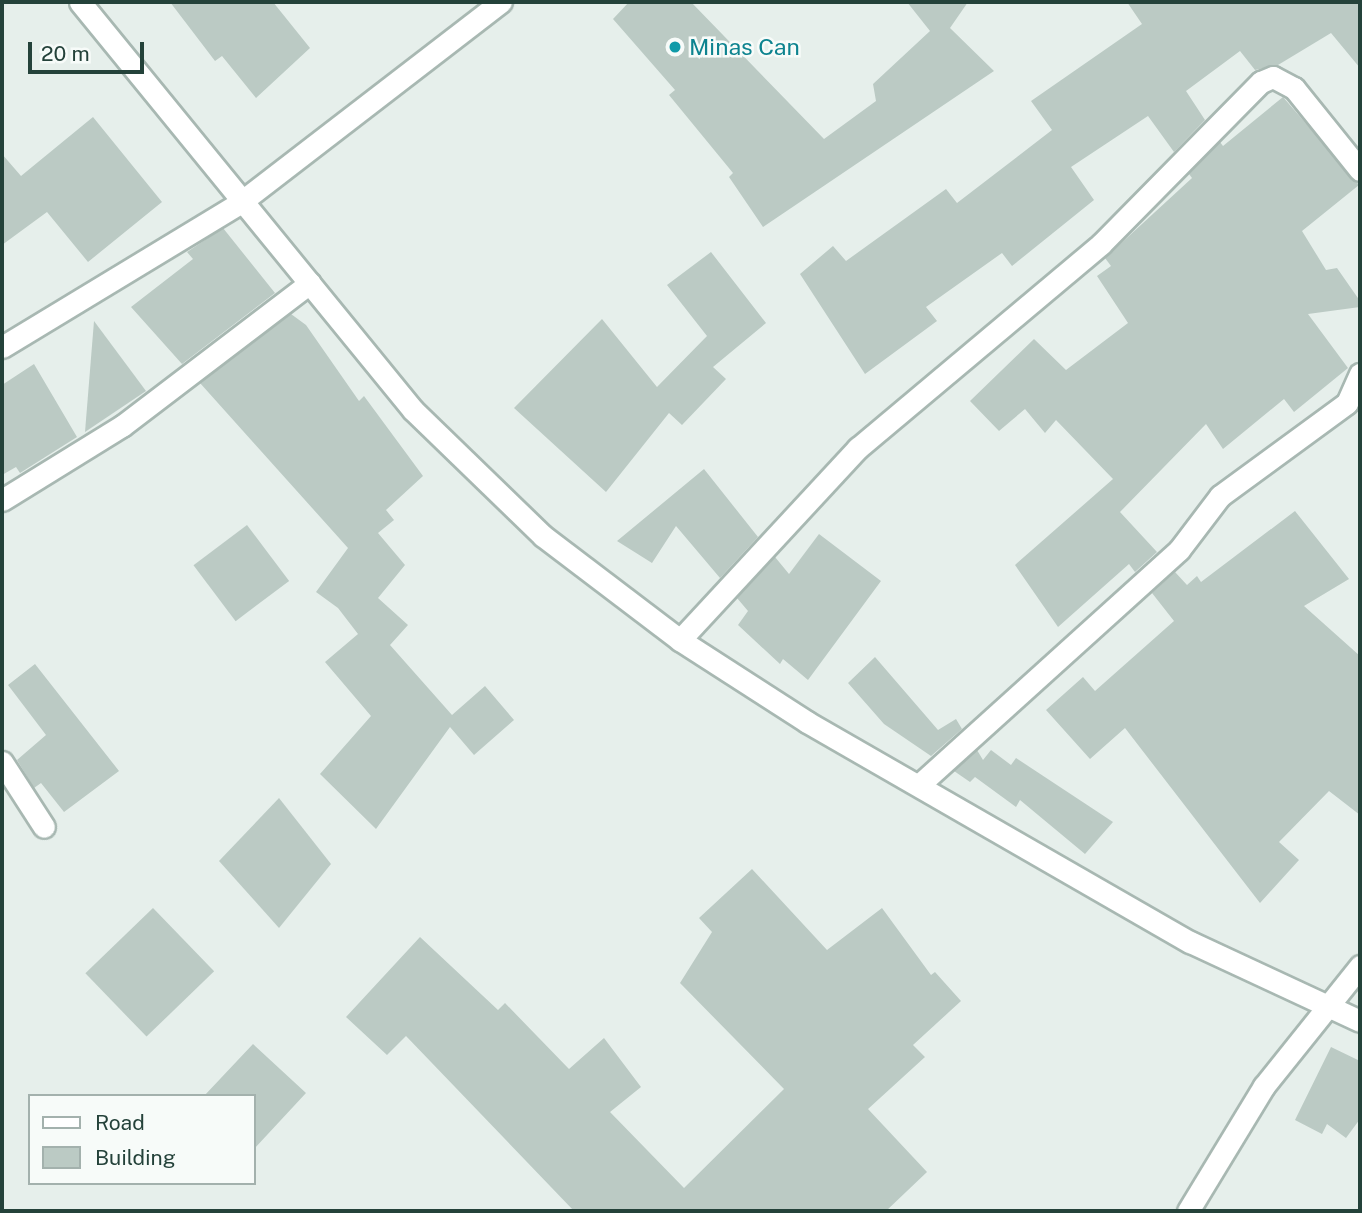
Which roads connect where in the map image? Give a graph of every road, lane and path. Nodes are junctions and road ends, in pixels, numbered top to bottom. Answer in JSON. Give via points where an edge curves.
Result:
{"nodes":[{"id":1,"x":80,"y":2,"type":"edge"},
{"id":2,"x":501,"y":2,"type":"edge"},
{"id":3,"x":1360,"y":170,"type":"edge"},
{"id":4,"x":241,"y":202,"type":"junction"},
{"id":5,"x":310,"y":283,"type":"junction"},
{"id":6,"x":2,"y":346,"type":"edge"},
{"id":7,"x":1360,"y":374,"type":"edge"},
{"id":8,"x":2,"y":500,"type":"edge"},
{"id":9,"x":680,"y":640,"type":"junction"},
{"id":10,"x":2,"y":762,"type":"edge"},
{"id":11,"x":919,"y":785,"type":"junction"},
{"id":12,"x":44,"y":827,"type":"dead end"},
{"id":13,"x":1360,"y":967,"type":"edge"},
{"id":14,"x":1328,"y":1007,"type":"junction"},
{"id":15,"x":1360,"y":1021,"type":"edge"},
{"id":16,"x":1188,"y":1211,"type":"edge"}],
"edges":[{"from":1,"to":4,"type":"street"},
{"from":2,"to":4,"type":"street"},
{"from":3,"to":9,"type":"street","via":[[1294,88],[1273,77],[1261,82],[1101,244],[858,448]]},
{"from":4,"to":5,"type":"street"},
{"from":4,"to":6,"type":"street"},
{"from":5,"to":8,"type":"street","via":[[122,426]]},
{"from":5,"to":9,"type":"street","via":[[413,410],[533,526]]},
{"from":7,"to":11,"type":"street","via":[[1347,402],[1220,496],[1179,550]]},
{"from":9,"to":11,"type":"street"},
{"from":10,"to":12,"type":"street"},
{"from":11,"to":14,"type":"street","via":[[1190,942]]},
{"from":13,"to":14,"type":"street"},
{"from":14,"to":15,"type":"street"},
{"from":14,"to":16,"type":"street","via":[[1264,1086]]}]}
